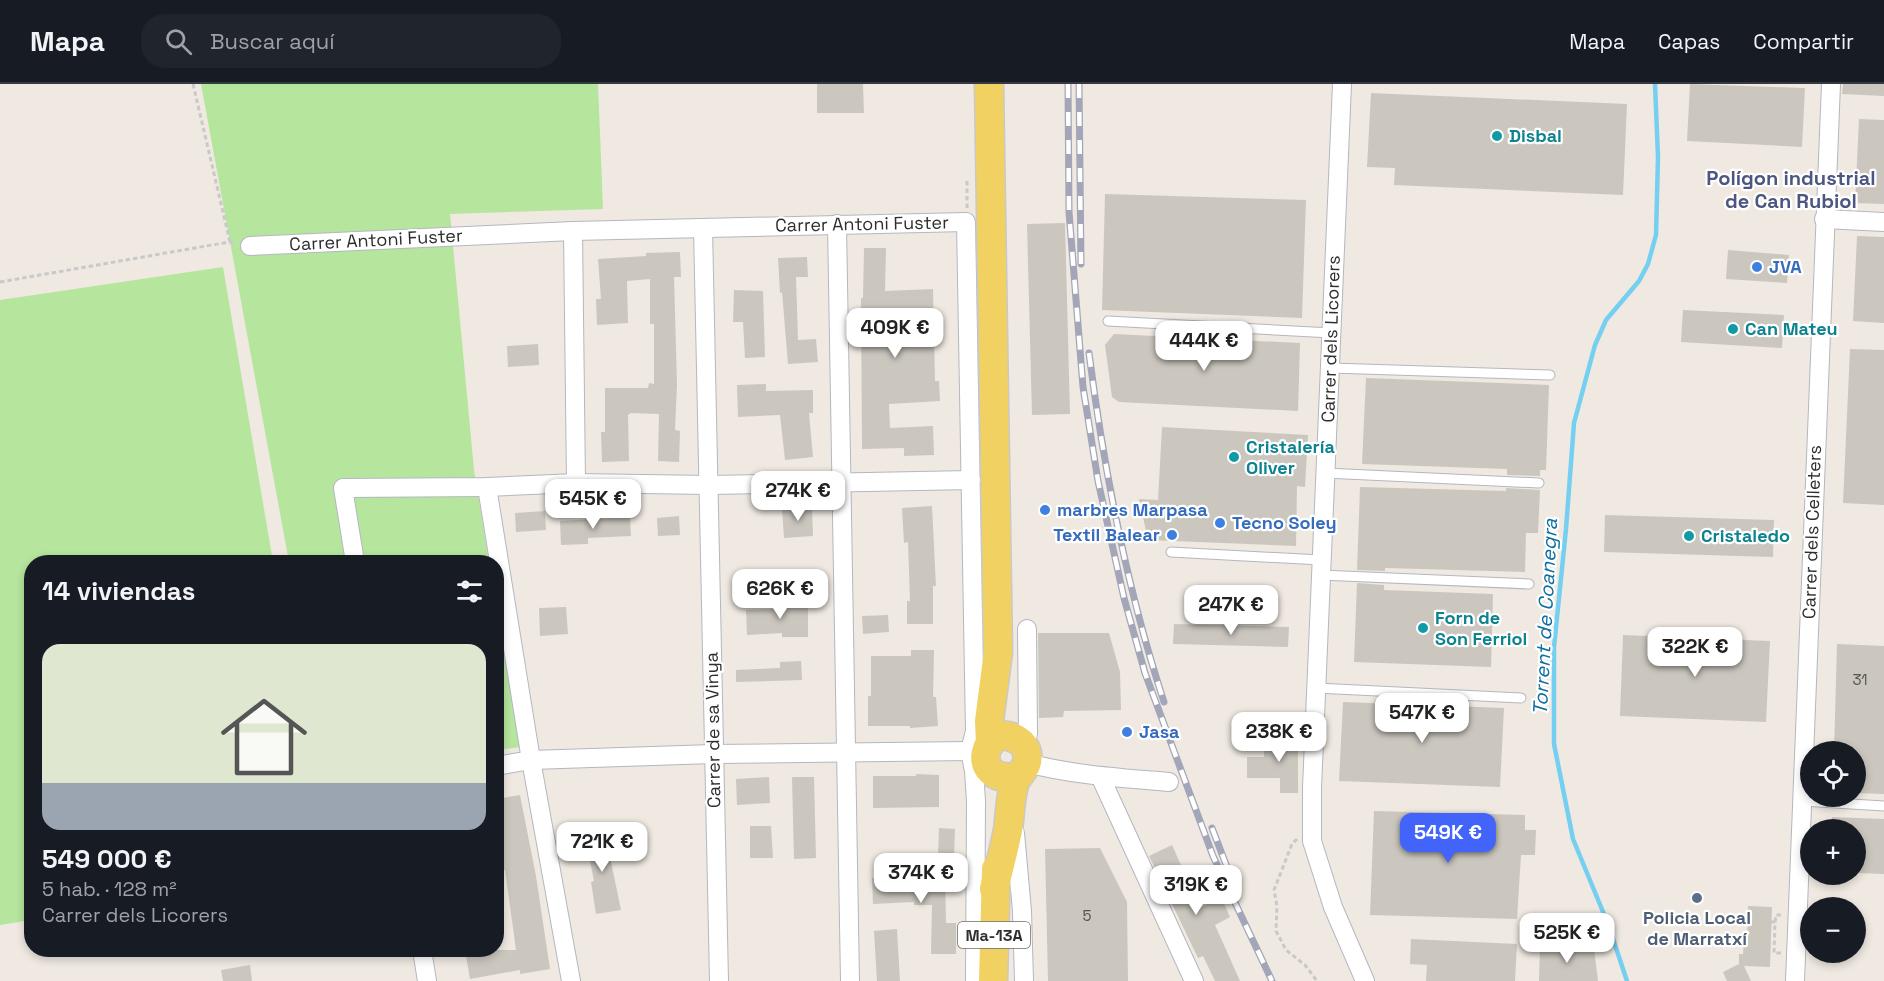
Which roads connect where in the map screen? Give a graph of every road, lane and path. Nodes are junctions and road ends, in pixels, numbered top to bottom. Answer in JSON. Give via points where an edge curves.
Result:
{"nodes":[{"id":1,"x":193,"y":84,"type":"edge"},
{"id":2,"x":989,"y":84,"type":"edge"},
{"id":3,"x":1342,"y":84,"type":"edge"},
{"id":4,"x":1831,"y":84,"type":"edge"},
{"id":5,"x":1824,"y":219,"type":"junction"},
{"id":6,"x":1884,"y":222,"type":"edge"},
{"id":7,"x":837,"y":224,"type":"junction"},
{"id":8,"x":703,"y":228,"type":"junction"},
{"id":9,"x":573,"y":231,"type":"junction"},
{"id":10,"x":230,"y":242,"type":"junction"},
{"id":11,"x":250,"y":246,"type":"joint"},
{"id":12,"x":0,"y":282,"type":"edge"},
{"id":13,"x":1108,"y":321,"type":"dead end"},
{"id":14,"x":1332,"y":333,"type":"junction"},
{"id":15,"x":1331,"y":368,"type":"junction"},
{"id":16,"x":1550,"y":375,"type":"dead end"},
{"id":17,"x":1325,"y":473,"type":"junction"},
{"id":18,"x":971,"y":480,"type":"junction"},
{"id":19,"x":842,"y":481,"type":"junction"},
{"id":20,"x":576,"y":483,"type":"junction"},
{"id":21,"x":1539,"y":483,"type":"dead end"},
{"id":22,"x":709,"y":485,"type":"junction"},
{"id":23,"x":488,"y":487,"type":"junction"},
{"id":24,"x":1171,"y":552,"type":"dead end"},
{"id":25,"x":354,"y":555,"type":"edge"},
{"id":26,"x":499,"y":555,"type":"edge"},
{"id":27,"x":1321,"y":568,"type":"junction"},
{"id":28,"x":1529,"y":584,"type":"dead end"},
{"id":29,"x":504,"y":589,"type":"edge"},
{"id":30,"x":1027,"y":629,"type":"dead end"},
{"id":31,"x":998,"y":652,"type":"junction"},
{"id":32,"x":1316,"y":688,"type":"junction"},
{"id":33,"x":1521,"y":698,"type":"dead end"},
{"id":34,"x":1804,"y":741,"type":"edge"},
{"id":35,"x":980,"y":747,"type":"junction"},
{"id":36,"x":846,"y":752,"type":"junction"},
{"id":37,"x":713,"y":754,"type":"junction"},
{"id":38,"x":531,"y":760,"type":"junction"},
{"id":39,"x":504,"y":765,"type":"edge"},
{"id":40,"x":1016,"y":765,"type":"junction"},
{"id":41,"x":1100,"y":776,"type":"junction"},
{"id":42,"x":1169,"y":782,"type":"dead end"},
{"id":43,"x":1866,"y":805,"type":"edge"},
{"id":44,"x":1884,"y":806,"type":"edge"},
{"id":45,"x":1802,"y":807,"type":"edge"},
{"id":46,"x":1312,"y":829,"type":"junction"},
{"id":47,"x":423,"y":957,"type":"edge"},
{"id":48,"x":427,"y":981,"type":"edge"},
{"id":49,"x":571,"y":981,"type":"edge"},
{"id":50,"x":719,"y":981,"type":"edge"},
{"id":51,"x":850,"y":981,"type":"edge"},
{"id":52,"x":975,"y":981,"type":"edge"},
{"id":53,"x":993,"y":981,"type":"edge"},
{"id":54,"x":1024,"y":981,"type":"edge"},
{"id":55,"x":1194,"y":981,"type":"edge"},
{"id":56,"x":1317,"y":981,"type":"edge"},
{"id":57,"x":1365,"y":981,"type":"edge"},
{"id":58,"x":1795,"y":981,"type":"edge"}],
"edges":[{"from":1,"to":10,"type":"path"},
{"from":2,"to":31,"type":"main road","number":"Ma-13A"},
{"from":3,"to":14,"type":"street","name":"Carrer dels Licorers"},
{"from":4,"to":5,"type":"street","name":"Carrer dels Celleters"},
{"from":5,"to":6,"type":"street"},
{"from":5,"to":34,"type":"street","name":"Carrer dels Celleters"},
{"from":7,"to":8,"type":"street","name":"Carrer Antoni Fuster"},
{"from":7,"to":18,"type":"street","name":"Carrer Antoni Fuster","via":[[966,222]]},
{"from":7,"to":19,"type":"street"},
{"from":8,"to":9,"type":"street","name":"Carrer Antoni Fuster"},
{"from":8,"to":22,"type":"street","name":"Carrer de sa Vinya"},
{"from":9,"to":11,"type":"street","name":"Carrer Antoni Fuster"},
{"from":9,"to":20,"type":"street"},
{"from":10,"to":11,"type":"path"},
{"from":10,"to":12,"type":"path"},
{"from":13,"to":14,"type":"lane"},
{"from":14,"to":15,"type":"street","name":"Carrer dels Licorers"},
{"from":15,"to":16,"type":"lane"},
{"from":15,"to":17,"type":"street","name":"Carrer dels Licorers"},
{"from":17,"to":21,"type":"lane"},
{"from":17,"to":27,"type":"street","name":"Carrer dels Licorers"},
{"from":18,"to":19,"type":"street"},
{"from":18,"to":35,"type":"street","name":"Carrer Antoni Fuster","via":[[975,731]]},
{"from":19,"to":22,"type":"street"},
{"from":19,"to":36,"type":"street"},
{"from":20,"to":22,"type":"street"},
{"from":20,"to":23,"type":"street"},
{"from":22,"to":37,"type":"street","name":"Carrer de sa Vinya"},
{"from":23,"to":25,"type":"street","via":[[343,488]]},
{"from":23,"to":26,"type":"street"},
{"from":24,"to":27,"type":"lane"},
{"from":27,"to":28,"type":"lane"},
{"from":27,"to":32,"type":"street","name":"Carrer dels Licorers"},
{"from":29,"to":38,"type":"street"},
{"from":30,"to":40,"type":"street","via":[[1028,733]]},
{"from":31,"to":35,"type":"main road","number":"Ma-13A","via":[[989,721]]},
{"from":31,"to":40,"type":"main road","number":"Ma-13A"},
{"from":32,"to":33,"type":"lane"},
{"from":32,"to":46,"type":"street","name":"Carrer dels Licorers"},
{"from":35,"to":36,"type":"street"},
{"from":35,"to":40,"type":"main road","number":"Ma-13A","via":[[988,768]]},
{"from":35,"to":52,"type":"street","name":"Carrer Antoni Fuster","via":[[974,771]]},
{"from":36,"to":37,"type":"street"},
{"from":36,"to":51,"type":"street"},
{"from":37,"to":38,"type":"street"},
{"from":37,"to":50,"type":"street","name":"Carrer de sa Vinya"},
{"from":38,"to":39,"type":"street"},
{"from":38,"to":49,"type":"street"},
{"from":40,"to":41,"type":"street"},
{"from":40,"to":53,"type":"main road","number":"Ma-13A","via":[[1008,829],[994,889]]},
{"from":40,"to":54,"type":"street","via":[[1014,829]]},
{"from":41,"to":42,"type":"street"},
{"from":41,"to":55,"type":"street"},
{"from":43,"to":44,"type":"lane"},
{"from":45,"to":58,"type":"street","name":"Carrer dels Celleters"},
{"from":46,"to":56,"type":"path","via":[[1292,844],[1274,890],[1276,931],[1286,950]]},
{"from":46,"to":57,"type":"street","name":"Carrer dels Licorers","via":[[1312,841],[1333,907]]},
{"from":47,"to":48,"type":"street"}]}
